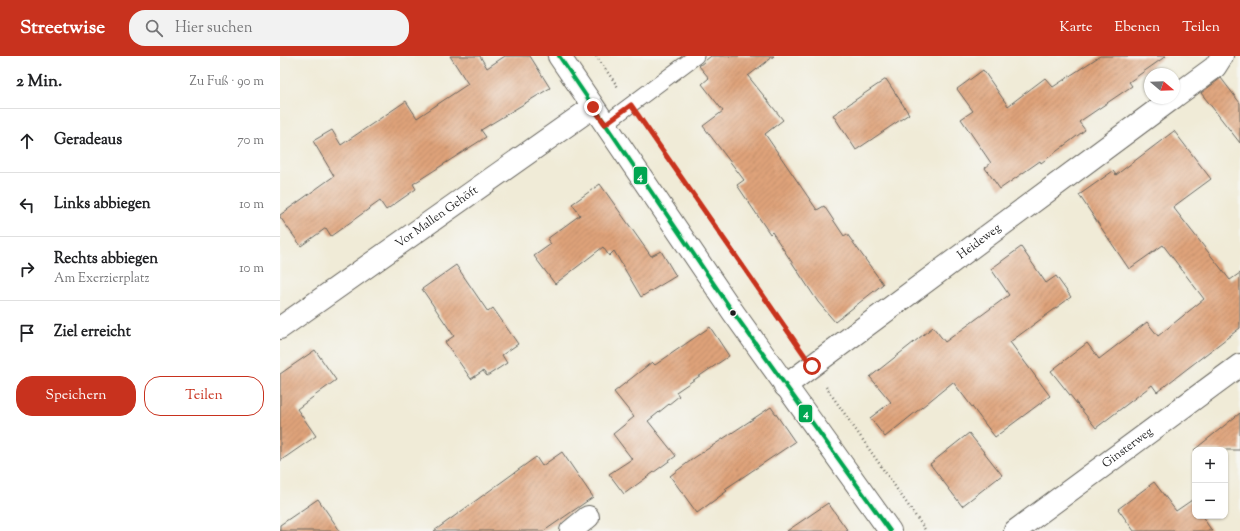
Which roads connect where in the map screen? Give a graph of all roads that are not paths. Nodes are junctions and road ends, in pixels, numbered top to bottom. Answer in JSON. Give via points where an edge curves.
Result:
{"nodes":[{"id":1,"x":559,"y":56,"type":"edge"},
{"id":2,"x":696,"y":56,"type":"edge"},
{"id":3,"x":1222,"y":56,"type":"edge"},
{"id":4,"x":1180,"y":93,"type":"edge"},
{"id":5,"x":1166,"y":104,"type":"edge"},
{"id":6,"x":599,"y":115,"type":"junction"},
{"id":7,"x":280,"y":328,"type":"edge"},
{"id":8,"x":1240,"y":365,"type":"edge"},
{"id":9,"x":785,"y":386,"type":"junction"},
{"id":10,"x":588,"y":517,"type":"dead end"},
{"id":11,"x":571,"y":531,"type":"edge"},
{"id":12,"x":890,"y":531,"type":"edge"},
{"id":13,"x":1015,"y":531,"type":"edge"}],
"edges":[{"from":1,"to":6,"type":"street"},
{"from":2,"to":6,"type":"lane","via":[[631,105]]},
{"from":3,"to":4,"type":"street","name":"Heideweg","via":[[1215,67]]},
{"from":5,"to":9,"type":"street","name":"Heideweg"},
{"from":6,"to":7,"type":"street","name":"Vor Mallen Gehöft"},
{"from":6,"to":9,"type":"street"},
{"from":8,"to":13,"type":"street","name":"Ginsterweg"},
{"from":9,"to":12,"type":"street"},
{"from":10,"to":11,"type":"street"}]}
